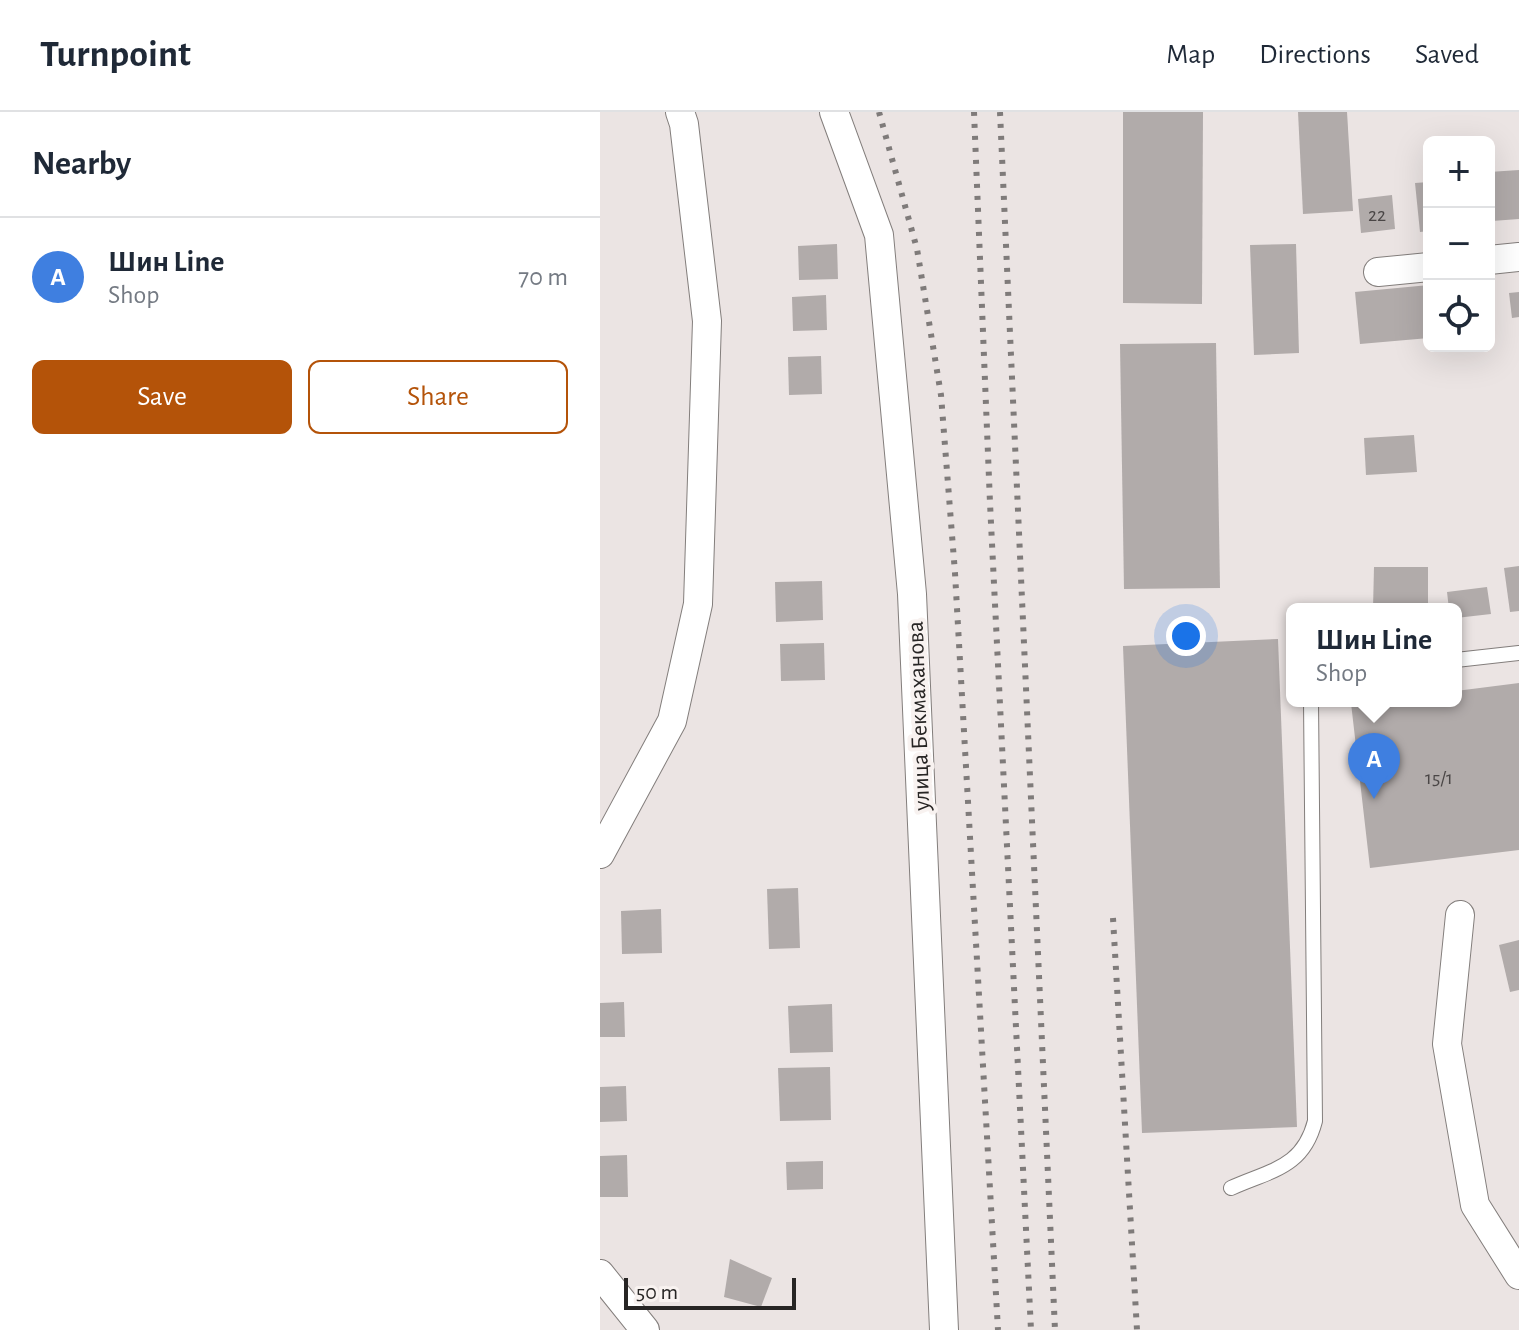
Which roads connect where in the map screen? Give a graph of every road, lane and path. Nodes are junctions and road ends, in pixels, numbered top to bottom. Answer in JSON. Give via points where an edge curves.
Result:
{"nodes":[{"id":1,"x":680,"y":112,"type":"edge"},
{"id":2,"x":834,"y":112,"type":"edge"},
{"id":3,"x":1519,"y":257,"type":"edge"},
{"id":4,"x":1495,"y":259,"type":"edge"},
{"id":5,"x":1423,"y":268,"type":"edge"},
{"id":6,"x":1378,"y":272,"type":"dead end"},
{"id":7,"x":1519,"y":653,"type":"edge"},
{"id":8,"x":1462,"y":659,"type":"edge"},
{"id":9,"x":1311,"y":707,"type":"edge"},
{"id":10,"x":600,"y":854,"type":"edge"},
{"id":11,"x":1460,"y":915,"type":"dead end"},
{"id":12,"x":1231,"y":1188,"type":"dead end"},
{"id":13,"x":600,"y":1274,"type":"edge"},
{"id":14,"x":1519,"y":1275,"type":"edge"},
{"id":15,"x":645,"y":1330,"type":"edge"},
{"id":16,"x":944,"y":1330,"type":"edge"}],
"edges":[{"from":1,"to":10,"type":"street","via":[[707,321],[698,604],[672,721]]},
{"from":2,"to":16,"type":"street","name":"улица Бекмаханова","via":[[879,235],[907,532]]},
{"from":3,"to":4,"type":"street"},
{"from":5,"to":6,"type":"street"},
{"from":7,"to":8,"type":"lane"},
{"from":9,"to":12,"type":"lane","via":[[1315,1121],[1297,1159]]},
{"from":11,"to":14,"type":"street","via":[[1447,1044],[1475,1205]]},
{"from":13,"to":15,"type":"street"}]}
